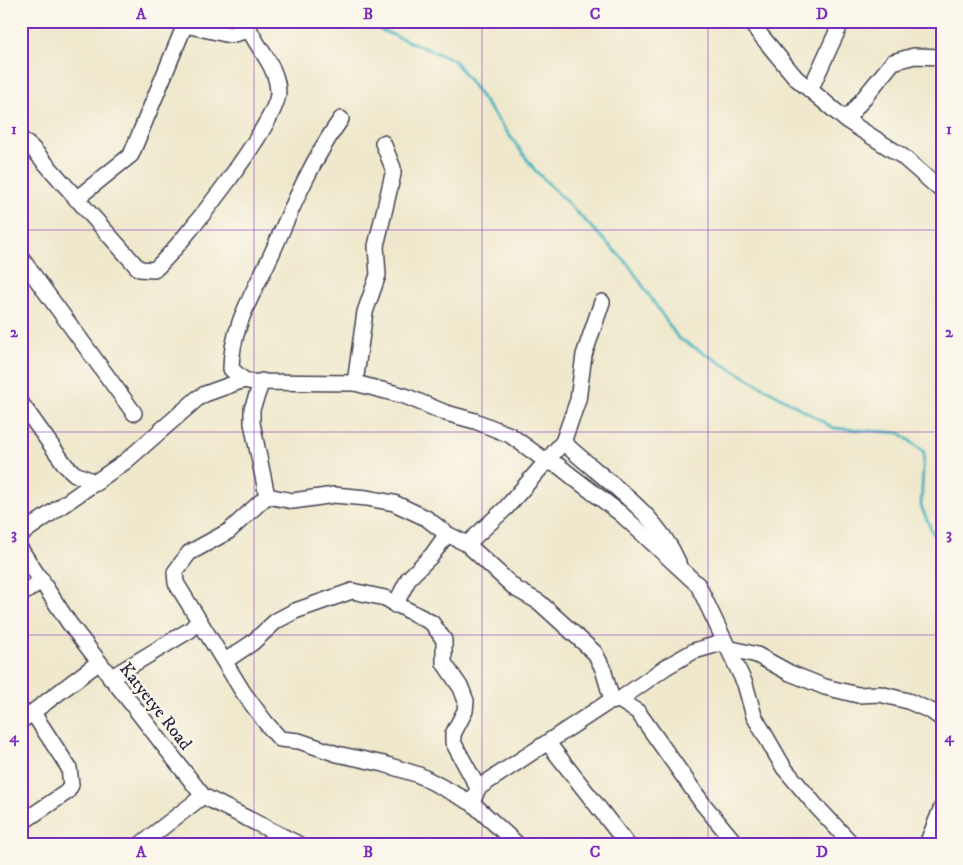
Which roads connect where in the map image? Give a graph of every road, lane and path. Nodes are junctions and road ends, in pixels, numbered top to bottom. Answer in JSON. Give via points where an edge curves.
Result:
{"nodes":[{"id":1,"x":749,"y":21,"type":"edge"},
{"id":2,"x":842,"y":21,"type":"edge"},
{"id":3,"x":248,"y":25,"type":"edge"},
{"id":4,"x":942,"y":57,"type":"edge"},
{"id":5,"x":810,"y":90,"type":"junction"},
{"id":6,"x":341,"y":119,"type":"dead end"},
{"id":7,"x":846,"y":120,"type":"junction"},
{"id":8,"x":21,"y":139,"type":"edge"},
{"id":9,"x":383,"y":143,"type":"dead end"},
{"id":10,"x":942,"y":191,"type":"edge"},
{"id":11,"x":76,"y":199,"type":"junction"},
{"id":12,"x":21,"y":258,"type":"edge"},
{"id":13,"x":602,"y":302,"type":"dead end"},
{"id":14,"x":244,"y":380,"type":"junction"},
{"id":15,"x":262,"y":381,"type":"junction"},
{"id":16,"x":355,"y":383,"type":"junction"},
{"id":17,"x":21,"y":403,"type":"edge"},
{"id":18,"x":134,"y":413,"type":"dead end"},
{"id":19,"x":563,"y":442,"type":"junction"},
{"id":20,"x":546,"y":461,"type":"junction"},
{"id":21,"x":98,"y":483,"type":"junction"},
{"id":22,"x":267,"y":496,"type":"junction"},
{"id":23,"x":21,"y":534,"type":"edge"},
{"id":24,"x":447,"y":534,"type":"junction"},
{"id":25,"x":467,"y":544,"type":"junction"},
{"id":26,"x":21,"y":550,"type":"edge"},
{"id":27,"x":681,"y":570,"type":"junction"},
{"id":28,"x":42,"y":580,"type":"junction"},
{"id":29,"x":21,"y":595,"type":"edge"},
{"id":30,"x":395,"y":605,"type":"junction"},
{"id":31,"x":199,"y":622,"type":"junction"},
{"id":32,"x":727,"y":645,"type":"junction"},
{"id":33,"x":225,"y":661,"type":"junction"},
{"id":34,"x":98,"y":662,"type":"junction"},
{"id":35,"x":110,"y":678,"type":"junction"},
{"id":36,"x":615,"y":700,"type":"junction"},
{"id":37,"x":27,"y":717,"type":"edge"},
{"id":38,"x":942,"y":719,"type":"edge"},
{"id":39,"x":548,"y":743,"type":"junction"},
{"id":40,"x":478,"y":788,"type":"junction"},
{"id":41,"x":203,"y":796,"type":"junction"},
{"id":42,"x":472,"y":803,"type":"junction"},
{"id":43,"x":942,"y":807,"type":"edge"},
{"id":44,"x":21,"y":823,"type":"edge"},
{"id":45,"x":276,"y":840,"type":"edge"},
{"id":46,"x":141,"y":844,"type":"edge"},
{"id":47,"x":298,"y":844,"type":"edge"},
{"id":48,"x":517,"y":844,"type":"edge"},
{"id":49,"x":627,"y":844,"type":"edge"},
{"id":50,"x":736,"y":844,"type":"edge"},
{"id":51,"x":852,"y":844,"type":"edge"},
{"id":52,"x":927,"y":844,"type":"edge"}],
"edges":[{"from":1,"to":5,"type":"street","via":[[782,63]]},
{"from":2,"to":5,"type":"street"},
{"from":3,"to":11,"type":"street","via":[[230,35],[184,27],[131,155]]},
{"from":3,"to":11,"type":"street","via":[[265,52],[277,84],[278,96],[273,112],[226,184],[159,266],[149,271],[139,269]]},
{"from":4,"to":7,"type":"street","via":[[914,56],[892,62]]},
{"from":5,"to":7,"type":"street"},
{"from":6,"to":14,"type":"street","via":[[318,155],[286,218],[236,333],[231,369]]},
{"from":7,"to":10,"type":"street","via":[[902,156]]},
{"from":8,"to":11,"type":"street"},
{"from":9,"to":16,"type":"street","via":[[393,174],[376,246],[378,275],[365,312]]},
{"from":12,"to":18,"type":"street"},
{"from":13,"to":19,"type":"street","via":[[584,355],[578,400]]},
{"from":14,"to":15,"type":"street"},
{"from":14,"to":21,"type":"street","via":[[205,394]]},
{"from":15,"to":16,"type":"street"},
{"from":15,"to":22,"type":"street","via":[[252,409],[252,423]]},
{"from":16,"to":20,"type":"street","via":[[405,396],[510,435]]},
{"from":17,"to":21,"type":"street","via":[[66,466],[75,474]]},
{"from":19,"to":20,"type":"street"},
{"from":19,"to":27,"type":"street","via":[[601,473],[658,530]]},
{"from":20,"to":25,"type":"street","via":[[506,508]]},
{"from":20,"to":27,"type":"street","via":[[559,466],[620,513]]},
{"from":21,"to":23,"type":"street"},
{"from":22,"to":24,"type":"street","via":[[293,501],[334,495],[394,503],[426,518]]},
{"from":22,"to":31,"type":"street","via":[[229,531],[189,553],[175,572],[176,583]]},
{"from":24,"to":25,"type":"street"},
{"from":24,"to":30,"type":"street","via":[[409,578]]},
{"from":25,"to":36,"type":"street","via":[[516,589],[539,602],[594,653]]},
{"from":26,"to":28,"type":"street","name":"Katyetye Road"},
{"from":27,"to":32,"type":"street","via":[[698,586]]},
{"from":28,"to":29,"type":"street"},
{"from":28,"to":34,"type":"street","name":"Katyetye Road","via":[[68,623]]},
{"from":30,"to":33,"type":"street","via":[[385,598],[352,591],[339,594],[295,610],[276,621]]},
{"from":30,"to":40,"type":"street","via":[[432,623],[444,640],[444,663],[466,701],[453,742]]},
{"from":31,"to":33,"type":"street"},
{"from":31,"to":35,"type":"street"},
{"from":32,"to":36,"type":"street","via":[[694,651]]},
{"from":32,"to":38,"type":"street","via":[[757,655],[825,687],[908,701]]},
{"from":32,"to":51,"type":"street","via":[[745,684],[754,716],[784,768]]},
{"from":33,"to":42,"type":"street","via":[[243,692],[280,739],[299,741],[419,775]]},
{"from":34,"to":35,"type":"street","name":"Katyetye Road"},
{"from":34,"to":37,"type":"street"},
{"from":35,"to":41,"type":"street","name":"Katyetye Road"},
{"from":36,"to":39,"type":"street"},
{"from":36,"to":50,"type":"street","via":[[638,712],[703,804]]},
{"from":37,"to":44,"type":"street","via":[[70,768],[71,785],[67,792]]},
{"from":39,"to":40,"type":"street"},
{"from":39,"to":49,"type":"street"},
{"from":40,"to":42,"type":"street"},
{"from":41,"to":45,"type":"street","name":"Katyetye Road"},
{"from":41,"to":46,"type":"street"},
{"from":42,"to":48,"type":"street"},
{"from":43,"to":52,"type":"street"},
{"from":45,"to":47,"type":"street","name":"Katyetye Road"}]}
